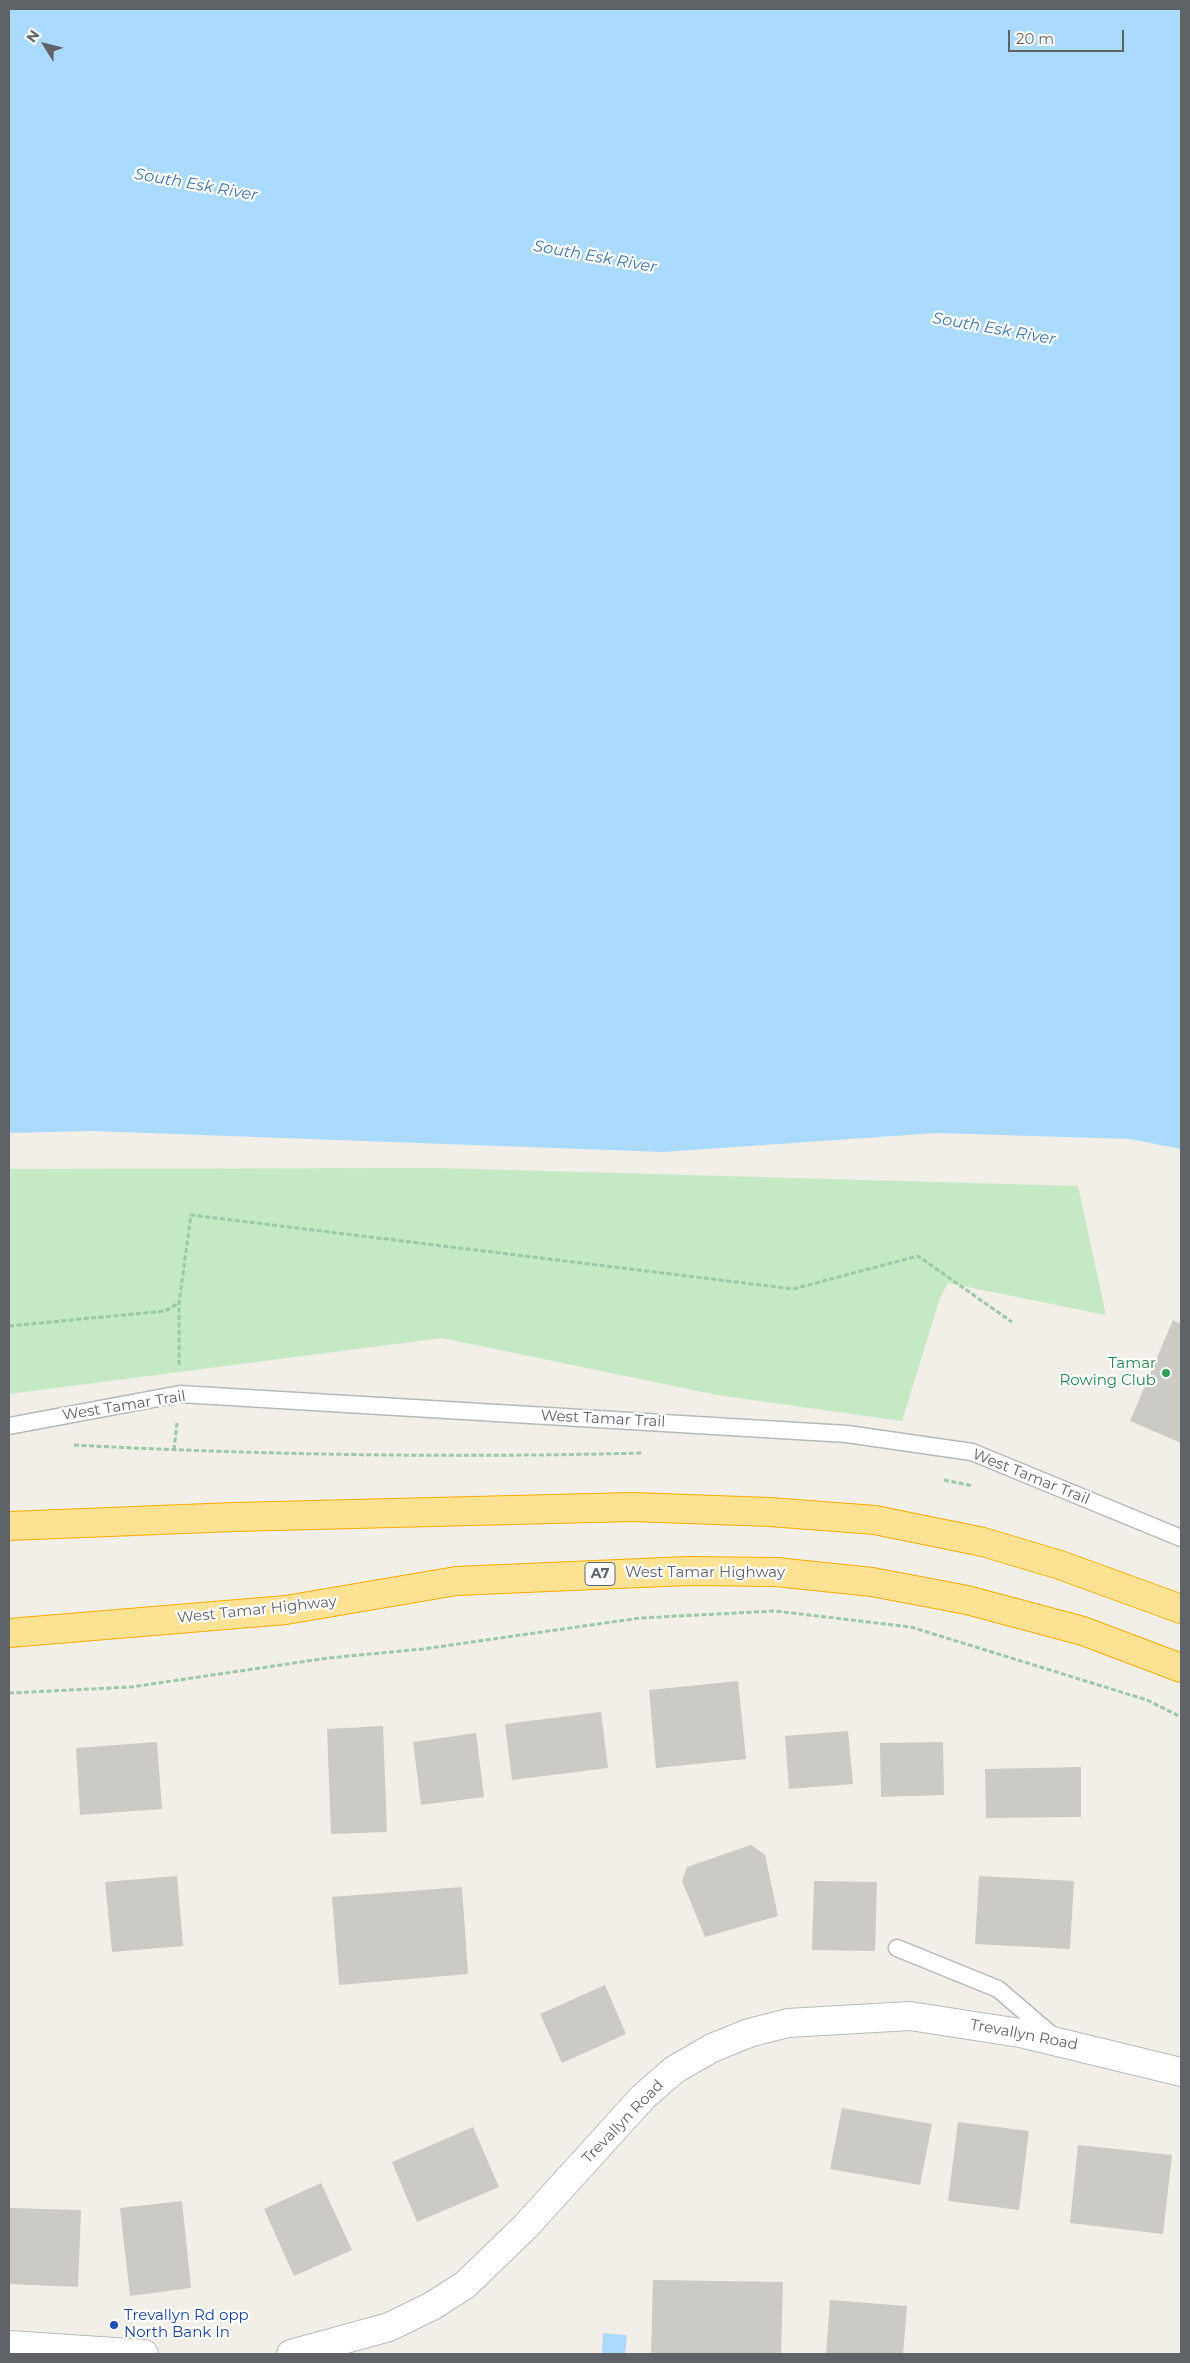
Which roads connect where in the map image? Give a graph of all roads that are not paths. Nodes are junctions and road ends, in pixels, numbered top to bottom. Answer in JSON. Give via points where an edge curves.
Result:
{"nodes":[{"id":1,"x":9,"y":1426,"type":"edge"},
{"id":2,"x":9,"y":1526,"type":"edge"},
{"id":3,"x":1181,"y":1538,"type":"edge"},
{"id":4,"x":1181,"y":1609,"type":"edge"},
{"id":5,"x":9,"y":1633,"type":"edge"},
{"id":6,"x":1181,"y":1668,"type":"edge"},
{"id":7,"x":897,"y":1948,"type":"dead end"},
{"id":8,"x":1059,"y":2042,"type":"junction"},
{"id":9,"x":1181,"y":2072,"type":"edge"},
{"id":10,"x":9,"y":2345,"type":"edge"},
{"id":11,"x":144,"y":2354,"type":"edge"},
{"id":12,"x":291,"y":2354,"type":"edge"}],
"edges":[{"from":1,"to":3,"type":"lane","name":"West Tamar Trail","via":[[180,1394],[847,1434],[972,1452]]},
{"from":2,"to":4,"type":"highway","via":[[632,1507],[770,1512],[875,1520],[983,1542],[1060,1565]]},
{"from":5,"to":6,"type":"highway","name":"West Tamar Highway","number":"A7","via":[[286,1610],[456,1581],[688,1571],[776,1572],[872,1582],[968,1600],[1083,1631]]},
{"from":7,"to":8,"type":"lane","via":[[998,1989]]},
{"from":8,"to":9,"type":"street","name":"Trevallyn Road"},
{"from":8,"to":12,"type":"street","name":"Trevallyn Road","via":[[982,2026],[910,2016],[788,2023],[749,2033],[712,2048],[674,2070],[643,2097],[526,2226],[465,2286],[389,2327]]},
{"from":10,"to":11,"type":"street"}]}
